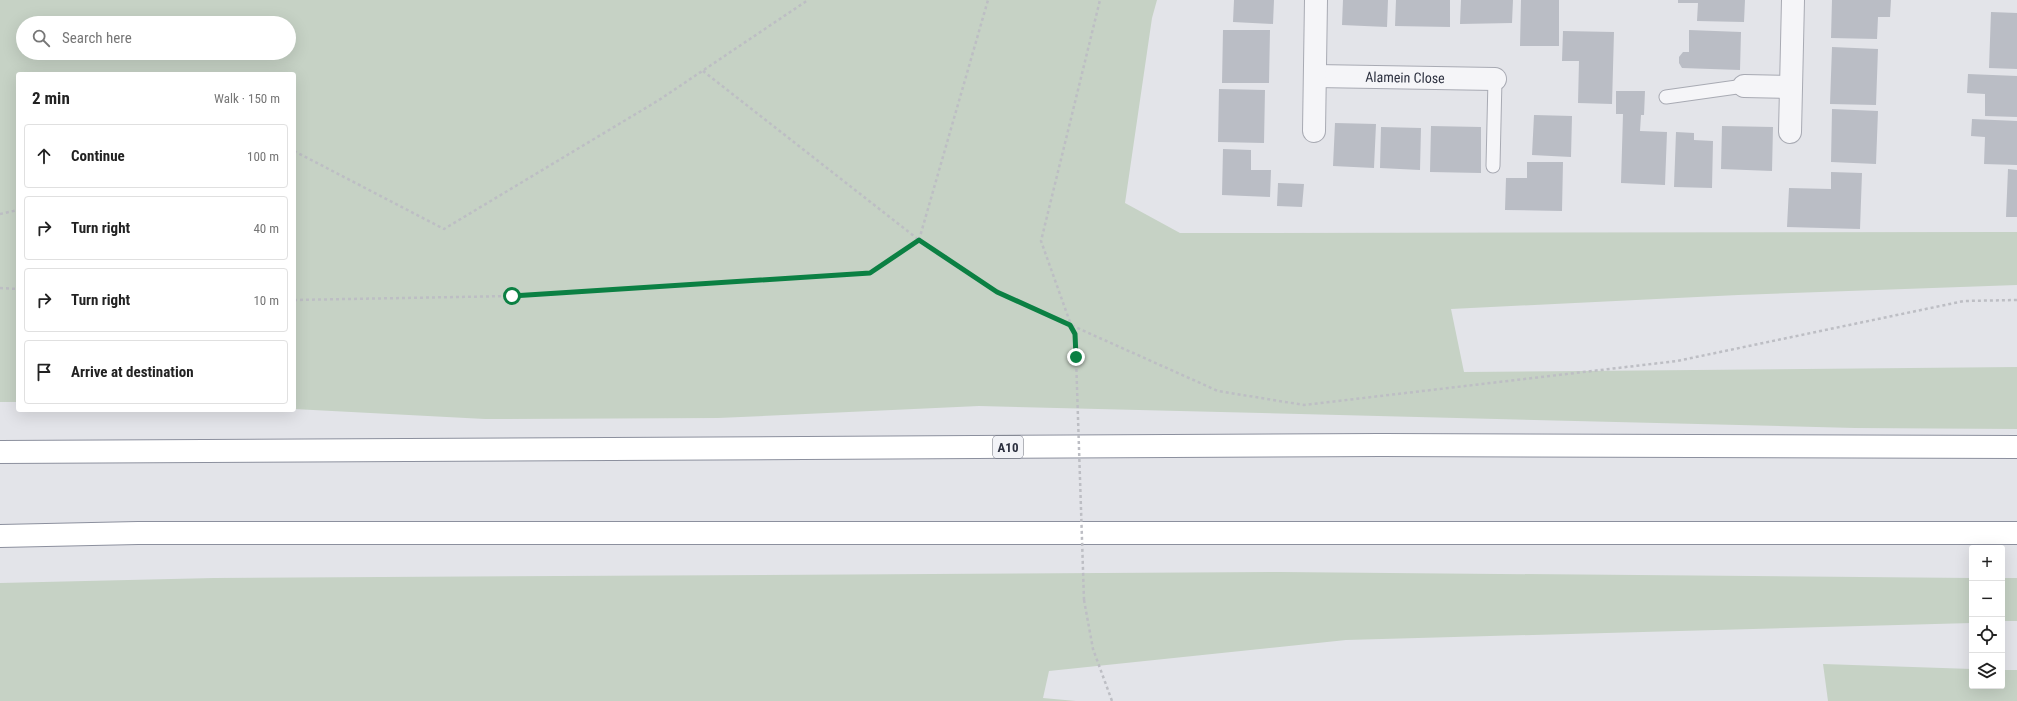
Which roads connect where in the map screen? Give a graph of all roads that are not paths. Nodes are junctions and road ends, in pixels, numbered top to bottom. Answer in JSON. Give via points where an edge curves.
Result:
{"nodes":[{"id":1,"x":1316,"y":0,"type":"edge"},
{"id":2,"x":1793,"y":0,"type":"edge"},
{"id":3,"x":1316,"y":76,"type":"junction"},
{"id":4,"x":1495,"y":79,"type":"joint"},
{"id":5,"x":1744,"y":86,"type":"joint"},
{"id":6,"x":1790,"y":87,"type":"junction"},
{"id":7,"x":1666,"y":97,"type":"dead end"},
{"id":8,"x":1314,"y":131,"type":"dead end"},
{"id":9,"x":1790,"y":132,"type":"dead end"},
{"id":10,"x":1494,"y":166,"type":"dead end"},
{"id":11,"x":2017,"y":447,"type":"edge"},
{"id":12,"x":0,"y":452,"type":"edge"},
{"id":13,"x":2017,"y":533,"type":"edge"},
{"id":14,"x":0,"y":536,"type":"edge"}],
"edges":[{"from":1,"to":3,"type":"street"},
{"from":2,"to":6,"type":"street"},
{"from":3,"to":4,"type":"street","name":"Alamein Close"},
{"from":3,"to":8,"type":"street"},
{"from":4,"to":10,"type":"lane"},
{"from":5,"to":6,"type":"street"},
{"from":5,"to":7,"type":"lane"},
{"from":6,"to":9,"type":"street"},
{"from":11,"to":12,"type":"highway","number":"A10","via":[[1381,445]]},
{"from":13,"to":14,"type":"highway","via":[[202,533]]}]}
